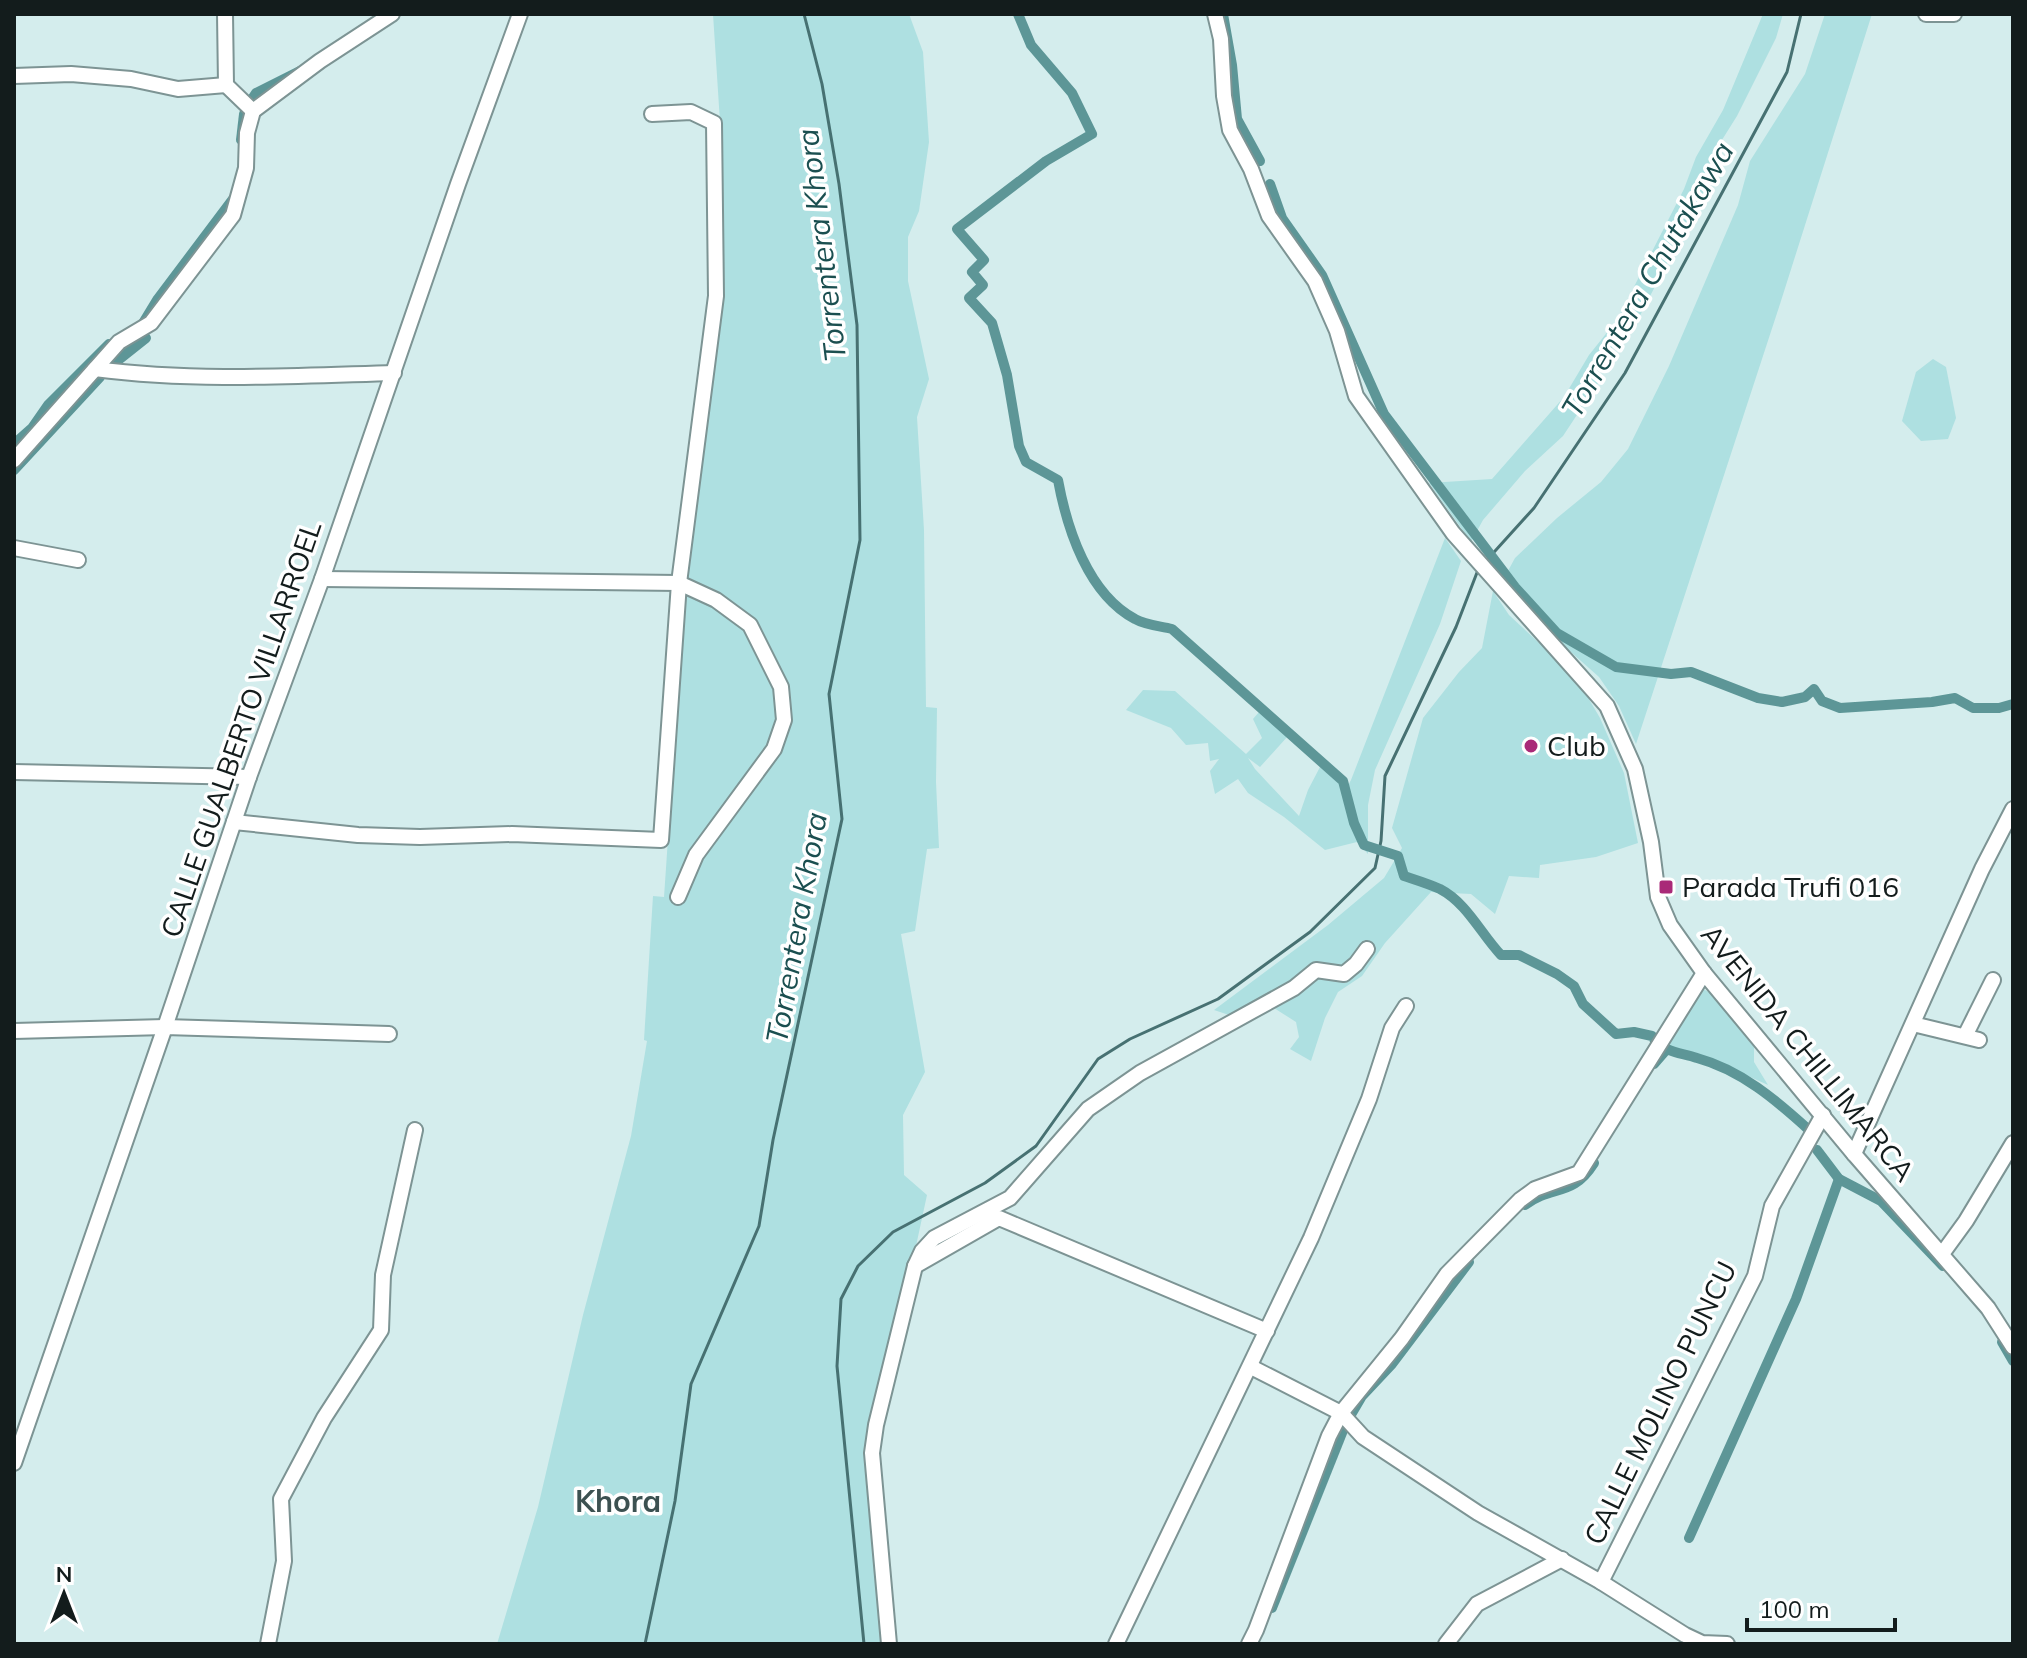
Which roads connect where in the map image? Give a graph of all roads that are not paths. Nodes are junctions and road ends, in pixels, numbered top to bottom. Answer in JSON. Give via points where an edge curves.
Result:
{"nodes":[{"id":1,"x":225,"y":14,"type":"edge"},
{"id":2,"x":392,"y":14,"type":"edge"},
{"id":3,"x":520,"y":14,"type":"edge"},
{"id":4,"x":1215,"y":14,"type":"edge"},
{"id":5,"x":1926,"y":14,"type":"edge"},
{"id":6,"x":1954,"y":14,"type":"edge"},
{"id":7,"x":14,"y":76,"type":"edge"},
{"id":8,"x":226,"y":85,"type":"junction"},
{"id":9,"x":253,"y":111,"type":"junction"},
{"id":10,"x":652,"y":114,"type":"dead end"},
{"id":11,"x":95,"y":369,"type":"junction"},
{"id":12,"x":394,"y":373,"type":"junction"},
{"id":13,"x":14,"y":460,"type":"edge"},
{"id":14,"x":14,"y":548,"type":"edge"},
{"id":15,"x":78,"y":560,"type":"dead end"},
{"id":16,"x":322,"y":579,"type":"junction"},
{"id":17,"x":679,"y":583,"type":"junction"},
{"id":18,"x":14,"y":772,"type":"edge"},
{"id":19,"x":249,"y":777,"type":"junction"},
{"id":20,"x":2011,"y":818,"type":"edge"},
{"id":21,"x":234,"y":822,"type":"junction"},
{"id":22,"x":678,"y":897,"type":"dead end"},
{"id":23,"x":1367,"y":949,"type":"dead end"},
{"id":24,"x":1704,"y":973,"type":"junction"},
{"id":25,"x":1993,"y":980,"type":"dead end"},
{"id":26,"x":1406,"y":1006,"type":"dead end"},
{"id":27,"x":1913,"y":1024,"type":"junction"},
{"id":28,"x":165,"y":1027,"type":"junction"},
{"id":29,"x":14,"y":1031,"type":"edge"},
{"id":30,"x":389,"y":1034,"type":"dead end"},
{"id":31,"x":1823,"y":1115,"type":"junction"},
{"id":32,"x":415,"y":1130,"type":"dead end"},
{"id":33,"x":2013,"y":1143,"type":"edge"},
{"id":34,"x":1854,"y":1154,"type":"junction"},
{"id":35,"x":1942,"y":1254,"type":"junction"},
{"id":36,"x":915,"y":1266,"type":"junction"},
{"id":37,"x":1267,"y":1331,"type":"junction"},
{"id":38,"x":2013,"y":1347,"type":"edge"},
{"id":39,"x":1251,"y":1367,"type":"junction"},
{"id":40,"x":1341,"y":1413,"type":"junction"},
{"id":41,"x":14,"y":1463,"type":"edge"},
{"id":42,"x":1562,"y":1559,"type":"junction"},
{"id":43,"x":1601,"y":1582,"type":"junction"},
{"id":44,"x":268,"y":1644,"type":"edge"},
{"id":45,"x":889,"y":1644,"type":"edge"},
{"id":46,"x":1116,"y":1644,"type":"edge"},
{"id":47,"x":1249,"y":1644,"type":"edge"},
{"id":48,"x":1446,"y":1644,"type":"edge"},
{"id":49,"x":1727,"y":1644,"type":"edge"}],
"edges":[{"from":1,"to":8,"type":"street"},
{"from":2,"to":9,"type":"street"},
{"from":3,"to":12,"type":"street","name":"CALLE GUALBERTO VILLARROEL"},
{"from":4,"to":24,"type":"street","name":"AVENIDA CHILLIMARCA","via":[[1230,130],[1269,216],[1315,281],[1356,396],[1453,533],[1607,706],[1635,769],[1658,897],[1670,925]]},
{"from":5,"to":6,"type":"street"},
{"from":7,"to":8,"type":"street","via":[[71,74],[178,89]]},
{"from":8,"to":9,"type":"street"},
{"from":9,"to":11,"type":"street","via":[[233,215],[151,323],[119,342]]},
{"from":10,"to":17,"type":"street","via":[[691,112],[714,123],[716,296]]},
{"from":11,"to":12,"type":"street","via":[[236,378]]},
{"from":11,"to":13,"type":"street"},
{"from":12,"to":16,"type":"street","name":"CALLE GUALBERTO VILLARROEL"},
{"from":14,"to":15,"type":"street"},
{"from":16,"to":17,"type":"street"},
{"from":16,"to":19,"type":"street","name":"CALLE GUALBERTO VILLARROEL"},
{"from":17,"to":21,"type":"street","via":[[661,840],[358,835]]},
{"from":17,"to":22,"type":"street","via":[[716,600],[750,625],[781,687],[784,720],[774,749],[696,855]]},
{"from":18,"to":19,"type":"street"},
{"from":19,"to":21,"type":"street","name":"CALLE GUALBERTO VILLARROEL"},
{"from":20,"to":27,"type":"street","via":[[1982,869]]},
{"from":21,"to":28,"type":"street","name":"CALLE GUALBERTO VILLARROEL"},
{"from":23,"to":36,"type":"street","via":[[1344,974],[1316,970],[1088,1109],[1010,1198],[934,1238]]},
{"from":24,"to":31,"type":"street","name":"AVENIDA CHILLIMARCA"},
{"from":24,"to":40,"type":"street","via":[[1579,1173],[1520,1200],[1447,1274]]},
{"from":25,"to":27,"type":"street","via":[[1972,1038]]},
{"from":26,"to":37,"type":"street","via":[[1392,1028],[1369,1099]]},
{"from":27,"to":34,"type":"street"},
{"from":28,"to":29,"type":"street"},
{"from":28,"to":30,"type":"street"},
{"from":28,"to":41,"type":"street","name":"CALLE GUALBERTO VILLARROEL"},
{"from":31,"to":34,"type":"street","name":"AVENIDA CHILLIMARCA"},
{"from":31,"to":43,"type":"street","name":"CALLE MOLINO PUNCU","via":[[1772,1206],[1755,1276]]},
{"from":32,"to":44,"type":"street","via":[[383,1275],[381,1330],[324,1418],[281,1499],[284,1561]]},
{"from":33,"to":35,"type":"street"},
{"from":34,"to":35,"type":"street","name":"AVENIDA CHILLIMARCA"},
{"from":35,"to":38,"type":"street","name":"AVENIDA CHILLIMARCA"},
{"from":36,"to":37,"type":"street","via":[[999,1218]]},
{"from":36,"to":45,"type":"street","via":[[872,1453]]},
{"from":37,"to":39,"type":"street"},
{"from":39,"to":40,"type":"street"},
{"from":39,"to":46,"type":"street"},
{"from":40,"to":42,"type":"street","via":[[1363,1437],[1478,1513]]},
{"from":40,"to":47,"type":"street"},
{"from":42,"to":43,"type":"street"},
{"from":42,"to":48,"type":"street","via":[[1477,1604]]},
{"from":43,"to":49,"type":"street","via":[[1685,1635],[1702,1643]]}]}
